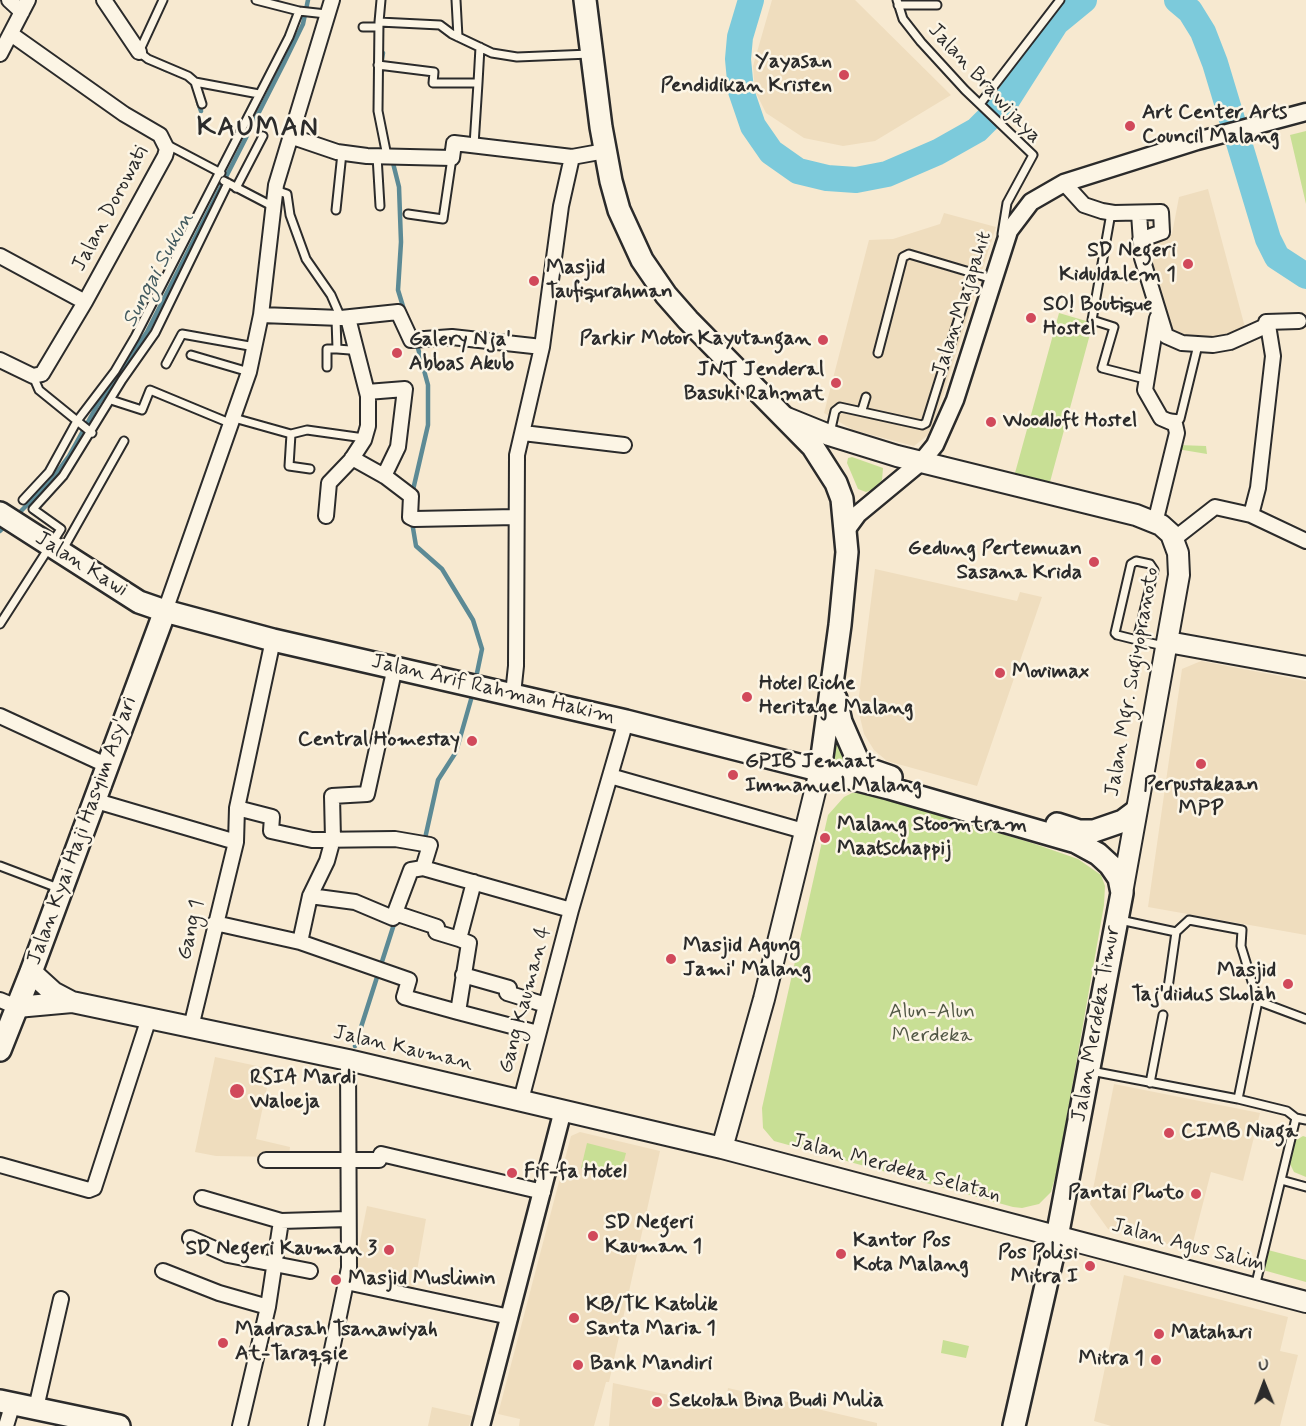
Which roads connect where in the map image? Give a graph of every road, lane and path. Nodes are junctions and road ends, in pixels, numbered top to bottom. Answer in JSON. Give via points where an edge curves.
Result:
{"nodes":[{"id":1,"x":9,"y":0,"type":"edge"},
{"id":2,"x":104,"y":0,"type":"edge"},
{"id":3,"x":163,"y":0,"type":"edge"},
{"id":4,"x":256,"y":0,"type":"edge"},
{"id":5,"x":332,"y":0,"type":"edge"},
{"id":6,"x":381,"y":0,"type":"edge"},
{"id":7,"x":456,"y":0,"type":"edge"},
{"id":8,"x":585,"y":0,"type":"edge"},
{"id":9,"x":1060,"y":0,"type":"edge"},
{"id":10,"x":278,"y":3,"type":"edge"},
{"id":11,"x":898,"y":3,"type":"edge"},
{"id":12,"x":937,"y":5,"type":"dead end"},
{"id":13,"x":25,"y":6,"type":"edge"},
{"id":14,"x":299,"y":11,"type":"junction"},
{"id":15,"x":326,"y":14,"type":"junction"},
{"id":16,"x":379,"y":25,"type":"junction"},
{"id":17,"x":363,"y":27,"type":"dead end"},
{"id":18,"x":11,"y":34,"type":"junction"},
{"id":19,"x":458,"y":37,"type":"junction"},
{"id":20,"x":480,"y":47,"type":"junction"},
{"id":21,"x":139,"y":52,"type":"junction"},
{"id":22,"x":0,"y":54,"type":"edge"},
{"id":23,"x":592,"y":54,"type":"junction"},
{"id":24,"x":382,"y":66,"type":"junction"},
{"id":25,"x":195,"y":82,"type":"junction"},
{"id":26,"x":478,"y":83,"type":"junction"},
{"id":27,"x":259,"y":94,"type":"junction"},
{"id":28,"x":202,"y":104,"type":"dead end"},
{"id":29,"x":983,"y":106,"type":"junction"},
{"id":30,"x":1306,"y":112,"type":"edge"},
{"id":31,"x":263,"y":136,"type":"dead end"},
{"id":32,"x":290,"y":136,"type":"junction"},
{"id":33,"x":166,"y":144,"type":"junction"},
{"id":34,"x":474,"y":145,"type":"junction"},
{"id":35,"x":605,"y":151,"type":"junction"},
{"id":36,"x":342,"y":153,"type":"junction"},
{"id":37,"x":387,"y":156,"type":"junction"},
{"id":38,"x":572,"y":157,"type":"junction"},
{"id":39,"x":452,"y":158,"type":"junction"},
{"id":40,"x":219,"y":175,"type":"junction"},
{"id":41,"x":228,"y":183,"type":"junction"},
{"id":42,"x":1064,"y":183,"type":"junction"},
{"id":43,"x":236,"y":188,"type":"junction"},
{"id":44,"x":275,"y":190,"type":"junction"},
{"id":45,"x":380,"y":206,"type":"dead end"},
{"id":46,"x":272,"y":207,"type":"junction"},
{"id":47,"x":336,"y":210,"type":"dead end"},
{"id":48,"x":1111,"y":213,"type":"junction"},
{"id":49,"x":1138,"y":213,"type":"junction"},
{"id":50,"x":408,"y":214,"type":"dead end"},
{"id":51,"x":1140,"y":240,"type":"junction"},
{"id":52,"x":0,"y":256,"type":"edge"},
{"id":53,"x":999,"y":258,"type":"junction"},
{"id":54,"x":973,"y":273,"type":"junction"},
{"id":55,"x":992,"y":279,"type":"junction"},
{"id":56,"x":85,"y":302,"type":"junction"},
{"id":57,"x":1158,"y":314,"type":"junction"},
{"id":58,"x":261,"y":315,"type":"junction"},
{"id":59,"x":342,"y":318,"type":"junction"},
{"id":60,"x":1299,"y":321,"type":"dead end"},
{"id":61,"x":1268,"y":325,"type":"junction"},
{"id":62,"x":1198,"y":345,"type":"junction"},
{"id":63,"x":255,"y":347,"type":"junction"},
{"id":64,"x":542,"y":347,"type":"junction"},
{"id":65,"x":337,"y":349,"type":"junction"},
{"id":66,"x":350,"y":350,"type":"dead end"},
{"id":67,"x":878,"y":353,"type":"dead end"},
{"id":68,"x":191,"y":355,"type":"dead end"},
{"id":69,"x":0,"y":360,"type":"edge"},
{"id":70,"x":166,"y":364,"type":"dead end"},
{"id":71,"x":327,"y":367,"type":"dead end"},
{"id":72,"x":249,"y":372,"type":"junction"},
{"id":73,"x":33,"y":376,"type":"junction"},
{"id":74,"x":1145,"y":379,"type":"junction"},
{"id":75,"x":367,"y":392,"type":"junction"},
{"id":76,"x":866,"y":397,"type":"dead end"},
{"id":77,"x":111,"y":400,"type":"junction"},
{"id":78,"x":862,"y":410,"type":"junction"},
{"id":79,"x":780,"y":413,"type":"junction"},
{"id":80,"x":1160,"y":415,"type":"junction"},
{"id":81,"x":77,"y":421,"type":"junction"},
{"id":82,"x":233,"y":421,"type":"junction"},
{"id":83,"x":92,"y":433,"type":"junction"},
{"id":84,"x":523,"y":433,"type":"junction"},
{"id":85,"x":291,"y":434,"type":"junction"},
{"id":86,"x":829,"y":435,"type":"junction"},
{"id":87,"x":364,"y":438,"type":"junction"},
{"id":88,"x":124,"y":441,"type":"dead end"},
{"id":89,"x":624,"y":445,"type":"dead end"},
{"id":90,"x":352,"y":458,"type":"junction"},
{"id":91,"x":922,"y":461,"type":"junction"},
{"id":92,"x":310,"y":469,"type":"dead end"},
{"id":93,"x":384,"y":476,"type":"junction"},
{"id":94,"x":23,"y":500,"type":"dead end"},
{"id":95,"x":0,"y":513,"type":"edge"},
{"id":96,"x":1251,"y":515,"type":"junction"},
{"id":97,"x":326,"y":516,"type":"dead end"},
{"id":98,"x":516,"y":517,"type":"junction"},
{"id":99,"x":1155,"y":523,"type":"junction"},
{"id":100,"x":847,"y":529,"type":"junction"},
{"id":101,"x":1174,"y":539,"type":"junction"},
{"id":102,"x":1306,"y":541,"type":"edge"},
{"id":103,"x":50,"y":546,"type":"junction"},
{"id":104,"x":165,"y":611,"type":"junction"},
{"id":105,"x":0,"y":624,"type":"edge"},
{"id":106,"x":273,"y":640,"type":"junction"},
{"id":107,"x":1137,"y":640,"type":"junction"},
{"id":108,"x":1168,"y":644,"type":"junction"},
{"id":109,"x":395,"y":667,"type":"junction"},
{"id":110,"x":1306,"y":668,"type":"edge"},
{"id":111,"x":835,"y":670,"type":"junction"},
{"id":112,"x":513,"y":694,"type":"junction"},
{"id":113,"x":0,"y":716,"type":"edge"},
{"id":114,"x":626,"y":721,"type":"junction"},
{"id":115,"x":106,"y":765,"type":"junction"},
{"id":116,"x":820,"y":771,"type":"junction"},
{"id":117,"x":610,"y":776,"type":"junction"},
{"id":118,"x":890,"y":783,"type":"junction"},
{"id":119,"x":93,"y":800,"type":"junction"},
{"id":120,"x":237,"y":808,"type":"junction"},
{"id":121,"x":1135,"y":812,"type":"junction"},
{"id":122,"x":807,"y":832,"type":"junction"},
{"id":123,"x":333,"y":839,"type":"junction"},
{"id":124,"x":236,"y":842,"type":"junction"},
{"id":125,"x":0,"y":866,"type":"edge"},
{"id":126,"x":419,"y":869,"type":"junction"},
{"id":127,"x":474,"y":882,"type":"junction"},
{"id":128,"x":60,"y":889,"type":"junction"},
{"id":129,"x":1122,"y":893,"type":"junction"},
{"id":130,"x":310,"y":896,"type":"junction"},
{"id":131,"x":571,"y":910,"type":"junction"},
{"id":132,"x":397,"y":914,"type":"junction"},
{"id":133,"x":1117,"y":919,"type":"junction"},
{"id":134,"x":215,"y":922,"type":"junction"},
{"id":135,"x":1176,"y":932,"type":"junction"},
{"id":136,"x":459,"y":939,"type":"junction"},
{"id":137,"x":300,"y":942,"type":"junction"},
{"id":138,"x":32,"y":972,"type":"junction"},
{"id":139,"x":463,"y":975,"type":"junction"},
{"id":140,"x":1168,"y":988,"type":"dead end"},
{"id":141,"x":1258,"y":1001,"type":"junction"},
{"id":142,"x":72,"y":1002,"type":"junction"},
{"id":143,"x":8,"y":1003,"type":"edge"},
{"id":144,"x":546,"y":1005,"type":"junction"},
{"id":145,"x":458,"y":1012,"type":"junction"},
{"id":146,"x":1163,"y":1015,"type":"dead end"},
{"id":147,"x":149,"y":1018,"type":"junction"},
{"id":148,"x":1306,"y":1018,"type":"edge"},
{"id":149,"x":191,"y":1027,"type":"junction"},
{"id":150,"x":538,"y":1033,"type":"junction"},
{"id":151,"x":0,"y":1050,"type":"edge"},
{"id":152,"x":348,"y":1060,"type":"junction"},
{"id":153,"x":1089,"y":1071,"type":"junction"},
{"id":154,"x":1150,"y":1083,"type":"junction"},
{"id":155,"x":521,"y":1100,"type":"junction"},
{"id":156,"x":1238,"y":1100,"type":"junction"},
{"id":157,"x":563,"y":1110,"type":"junction"},
{"id":158,"x":1296,"y":1118,"type":"junction"},
{"id":159,"x":1306,"y":1120,"type":"edge"},
{"id":160,"x":722,"y":1148,"type":"junction"},
{"id":161,"x":347,"y":1158,"type":"junction"},
{"id":162,"x":266,"y":1160,"type":"dead end"},
{"id":163,"x":0,"y":1165,"type":"edge"},
{"id":164,"x":1281,"y":1180,"type":"junction"},
{"id":165,"x":1306,"y":1187,"type":"edge"},
{"id":166,"x":543,"y":1192,"type":"junction"},
{"id":167,"x":202,"y":1198,"type":"dead end"},
{"id":168,"x":348,"y":1219,"type":"junction"},
{"id":169,"x":281,"y":1221,"type":"junction"},
{"id":170,"x":1057,"y":1236,"type":"junction"},
{"id":171,"x":190,"y":1238,"type":"dead end"},
{"id":172,"x":275,"y":1265,"type":"junction"},
{"id":173,"x":163,"y":1271,"type":"dead end"},
{"id":174,"x":310,"y":1271,"type":"dead end"},
{"id":175,"x":346,"y":1282,"type":"junction"},
{"id":176,"x":1254,"y":1288,"type":"junction"},
{"id":177,"x":61,"y":1299,"type":"dead end"},
{"id":178,"x":1306,"y":1302,"type":"edge"},
{"id":179,"x":268,"y":1307,"type":"junction"},
{"id":180,"x":510,"y":1317,"type":"junction"},
{"id":181,"x":7,"y":1402,"type":"edge"},
{"id":182,"x":44,"y":1415,"type":"edge"},
{"id":183,"x":6,"y":1426,"type":"edge"},
{"id":184,"x":119,"y":1426,"type":"edge"},
{"id":185,"x":240,"y":1426,"type":"edge"},
{"id":186,"x":316,"y":1426,"type":"edge"},
{"id":187,"x":482,"y":1426,"type":"edge"},
{"id":188,"x":1014,"y":1426,"type":"edge"}],
"edges":[{"from":1,"to":13,"type":"street"},
{"from":2,"to":21,"type":"street"},
{"from":3,"to":21,"type":"lane"},
{"from":4,"to":10,"type":"lane"},
{"from":5,"to":15,"type":"street"},
{"from":6,"to":16,"type":"lane"},
{"from":7,"to":19,"type":"lane"},
{"from":8,"to":23,"type":"main road"},
{"from":9,"to":29,"type":"lane"},
{"from":10,"to":14,"type":"lane"},
{"from":11,"to":12,"type":"lane"},
{"from":11,"to":29,"type":"lane","name":"Jalan Brawijaya","via":[[903,19],[915,35]]},
{"from":13,"to":18,"type":"street"},
{"from":14,"to":15,"type":"lane"},
{"from":14,"to":27,"type":"lane"},
{"from":15,"to":32,"type":"street"},
{"from":16,"to":17,"type":"lane"},
{"from":16,"to":19,"type":"lane","via":[[440,25]]},
{"from":16,"to":24,"type":"lane"},
{"from":18,"to":22,"type":"street"},
{"from":18,"to":33,"type":"street","name":"Jalan Dorowati","via":[[114,108],[160,135]]},
{"from":19,"to":20,"type":"lane"},
{"from":20,"to":23,"type":"lane","via":[[517,57]]},
{"from":20,"to":26,"type":"lane"},
{"from":21,"to":25,"type":"lane"},
{"from":23,"to":35,"type":"main road"},
{"from":24,"to":26,"type":"lane","via":[[434,72],[433,83]]},
{"from":24,"to":37,"type":"lane","via":[[378,111]]},
{"from":25,"to":27,"type":"lane"},
{"from":25,"to":28,"type":"lane"},
{"from":26,"to":34,"type":"lane"},
{"from":27,"to":40,"type":"lane"},
{"from":29,"to":53,"type":"lane","name":"Jalan Brawijaya","via":[[1033,155],[1006,203]]},
{"from":30,"to":42,"type":"street","name":"Jalan Majapahit"},
{"from":31,"to":43,"type":"lane"},
{"from":32,"to":36,"type":"street"},
{"from":32,"to":44,"type":"street"},
{"from":33,"to":40,"type":"lane"},
{"from":33,"to":56,"type":"street","name":"Jalan Dorowati","via":[[165,156]]},
{"from":34,"to":38,"type":"street"},
{"from":34,"to":39,"type":"street","via":[[453,143]]},
{"from":35,"to":38,"type":"street"},
{"from":35,"to":79,"type":"main road","via":[[619,210],[654,279],[703,336]]},
{"from":36,"to":37,"type":"street"},
{"from":36,"to":47,"type":"lane"},
{"from":37,"to":39,"type":"street"},
{"from":37,"to":45,"type":"lane"},
{"from":38,"to":64,"type":"street","via":[[561,206]]},
{"from":39,"to":50,"type":"lane","via":[[443,219]]},
{"from":40,"to":41,"type":"lane"},
{"from":40,"to":81,"type":"lane","via":[[135,337]]},
{"from":41,"to":43,"type":"lane"},
{"from":41,"to":77,"type":"lane","via":[[155,333]]},
{"from":42,"to":48,"type":"street","via":[[1084,205]]},
{"from":42,"to":53,"type":"street","name":"Jalan Majapahit","via":[[1044,192],[1019,216]]},
{"from":43,"to":46,"type":"lane"},
{"from":44,"to":46,"type":"street"},
{"from":44,"to":59,"type":"lane","via":[[287,194],[290,215],[306,259]]},
{"from":46,"to":58,"type":"street"},
{"from":48,"to":49,"type":"street"},
{"from":48,"to":74,"type":"lane","via":[[1092,320],[1114,327],[1102,368]]},
{"from":49,"to":51,"type":"street"},
{"from":49,"to":51,"type":"street","via":[[1161,212],[1162,232]]},
{"from":51,"to":57,"type":"street"},
{"from":52,"to":56,"type":"street"},
{"from":53,"to":55,"type":"street","name":"Jalan Majapahit"},
{"from":54,"to":55,"type":"lane"},
{"from":54,"to":67,"type":"lane","via":[[909,254],[903,257]]},
{"from":54,"to":78,"type":"lane","via":[[928,421],[922,425]]},
{"from":55,"to":91,"type":"street","name":"Jalan Majapahit","via":[[948,419]]},
{"from":56,"to":73,"type":"street","name":"Jalan Dorowati","via":[[45,370]]},
{"from":57,"to":62,"type":"street","via":[[1166,336]]},
{"from":57,"to":74,"type":"street"},
{"from":58,"to":59,"type":"street"},
{"from":58,"to":63,"type":"street"},
{"from":59,"to":64,"type":"street","via":[[398,312],[416,339],[452,337]]},
{"from":59,"to":65,"type":"lane"},
{"from":59,"to":75,"type":"street"},
{"from":60,"to":61,"type":"street","via":[[1266,322]]},
{"from":61,"to":62,"type":"street","via":[[1230,342]]},
{"from":61,"to":96,"type":"street","via":[[1273,356],[1258,488]]},
{"from":62,"to":80,"type":"lane","via":[[1180,419]]},
{"from":63,"to":70,"type":"lane","via":[[182,334]]},
{"from":63,"to":72,"type":"street"},
{"from":64,"to":84,"type":"street"},
{"from":65,"to":66,"type":"lane"},
{"from":65,"to":71,"type":"lane","via":[[327,349]]},
{"from":68,"to":72,"type":"lane"},
{"from":69,"to":73,"type":"street"},
{"from":72,"to":82,"type":"street"},
{"from":73,"to":81,"type":"lane","via":[[39,390]]},
{"from":74,"to":80,"type":"street","via":[[1145,390]]},
{"from":75,"to":87,"type":"street","via":[[369,408]]},
{"from":75,"to":93,"type":"street","via":[[405,389],[398,447]]},
{"from":76,"to":78,"type":"lane"},
{"from":77,"to":82,"type":"lane","via":[[142,410],[150,390]]},
{"from":77,"to":83,"type":"lane"},
{"from":78,"to":86,"type":"lane","via":[[840,407],[835,411]]},
{"from":79,"to":86,"type":"main road"},
{"from":79,"to":100,"type":"main road","via":[[813,447],[831,475],[842,499]]},
{"from":80,"to":99,"type":"street","via":[[1175,424],[1177,433]]},
{"from":81,"to":83,"type":"lane"},
{"from":81,"to":94,"type":"lane","via":[[48,472]]},
{"from":82,"to":85,"type":"lane"},
{"from":82,"to":104,"type":"street"},
{"from":83,"to":103,"type":"lane","via":[[63,476],[33,509],[60,529]]},
{"from":84,"to":89,"type":"street"},
{"from":84,"to":98,"type":"street","via":[[517,455]]},
{"from":85,"to":87,"type":"lane","via":[[307,430]]},
{"from":85,"to":92,"type":"lane","via":[[289,466]]},
{"from":86,"to":91,"type":"main road"},
{"from":87,"to":90,"type":"street"},
{"from":88,"to":103,"type":"lane"},
{"from":90,"to":93,"type":"street"},
{"from":90,"to":97,"type":"street","via":[[330,483]]},
{"from":91,"to":99,"type":"main road"},
{"from":91,"to":100,"type":"street","name":"Jalan Majapahit","via":[[858,514]]},
{"from":93,"to":98,"type":"street","via":[[411,496],[410,517],[414,519]]},
{"from":95,"to":103,"type":"main road","name":"Jalan Kawi"},
{"from":96,"to":101,"type":"street","via":[[1215,507]]},
{"from":96,"to":102,"type":"street"},
{"from":98,"to":112,"type":"street"},
{"from":99,"to":101,"type":"main road"},
{"from":100,"to":111,"type":"main road"},
{"from":101,"to":108,"type":"main road","name":"Jalan Mgr. Sugiyopranoto","via":[[1179,575]]},
{"from":103,"to":104,"type":"main road","name":"Jalan Kawi","via":[[139,602]]},
{"from":103,"to":105,"type":"lane"},
{"from":104,"to":106,"type":"main road","name":"Jalan Arif Rahman Hakim"},
{"from":104,"to":115,"type":"main road","name":"Jalan Kyai Haji Hasyim Asy'ari"},
{"from":106,"to":109,"type":"main road","name":"Jalan Arif Rahman Hakim"},
{"from":106,"to":120,"type":"street","name":"Gang 1"},
{"from":107,"to":107,"type":"lane","via":[[1154,570],[1150,564],[1134,561],[1114,631]]},
{"from":107,"to":108,"type":"lane"},
{"from":108,"to":110,"type":"main road"},
{"from":108,"to":121,"type":"main road","name":"Jalan Mgr. Sugiyopranoto"},
{"from":109,"to":112,"type":"main road","name":"Jalan Arif Rahman Hakim"},
{"from":109,"to":123,"type":"street","via":[[367,794],[332,796]]},
{"from":111,"to":116,"type":"main road"},
{"from":111,"to":118,"type":"main road","via":[[837,705],[853,752],[865,768]]},
{"from":112,"to":114,"type":"main road","name":"Jalan Arif Rahman Hakim"},
{"from":113,"to":115,"type":"street"},
{"from":114,"to":116,"type":"main road","name":"Jalan Arif Rahman Hakim"},
{"from":114,"to":117,"type":"street","name":"Gang Kauman 4"},
{"from":115,"to":119,"type":"main road","name":"Jalan Kyai Haji Hasyim Asy'ari"},
{"from":116,"to":118,"type":"main road","name":"Jalan Arif Rahman Hakim"},
{"from":116,"to":122,"type":"main road"},
{"from":117,"to":122,"type":"street"},
{"from":117,"to":131,"type":"street","name":"Gang Kauman 4"},
{"from":118,"to":121,"type":"main road","via":[[1079,831],[1111,826]]},
{"from":118,"to":129,"type":"main road","via":[[1076,842],[1110,865],[1119,878]]},
{"from":119,"to":124,"type":"street"},
{"from":119,"to":128,"type":"main road","name":"Jalan Kyai Haji Hasyim Asy'ari"},
{"from":120,"to":123,"type":"street","via":[[272,817],[271,831],[312,840]]},
{"from":120,"to":124,"type":"street","name":"Gang 1"},
{"from":121,"to":129,"type":"main road","name":"Jalan Merdeka Timur"},
{"from":122,"to":160,"type":"main road"},
{"from":123,"to":126,"type":"street","via":[[395,839],[430,845]]},
{"from":123,"to":130,"type":"street"},
{"from":124,"to":134,"type":"street","name":"Gang 1"},
{"from":125,"to":128,"type":"lane"},
{"from":126,"to":127,"type":"street"},
{"from":126,"to":132,"type":"street","via":[[411,870]]},
{"from":127,"to":131,"type":"street"},
{"from":127,"to":136,"type":"street"},
{"from":128,"to":138,"type":"main road","name":"Jalan Kyai Haji Hasyim Asy'ari"},
{"from":129,"to":133,"type":"main road","name":"Jalan Merdeka Timur"},
{"from":130,"to":132,"type":"street","via":[[355,903],[393,918]]},
{"from":130,"to":137,"type":"street"},
{"from":131,"to":144,"type":"street","name":"Gang Kauman 4"},
{"from":132,"to":136,"type":"street"},
{"from":133,"to":135,"type":"lane"},
{"from":133,"to":153,"type":"main road","name":"Jalan Merdeka Timur"},
{"from":134,"to":137,"type":"street"},
{"from":134,"to":149,"type":"street","name":"Gang 1"},
{"from":135,"to":140,"type":"lane"},
{"from":135,"to":141,"type":"lane","via":[[1189,920],[1242,930],[1241,946]]},
{"from":136,"to":139,"type":"street","via":[[469,943]]},
{"from":137,"to":145,"type":"street","via":[[409,980],[405,997]]},
{"from":138,"to":142,"type":"main road","name":"Jalan Kauman","via":[[53,992]]},
{"from":138,"to":143,"type":"main road","name":"Jalan Kyai Haji Hasyim Asy'ari"},
{"from":139,"to":144,"type":"street","via":[[508,988],[507,993]]},
{"from":139,"to":145,"type":"street"},
{"from":141,"to":148,"type":"lane"},
{"from":141,"to":156,"type":"lane"},
{"from":142,"to":143,"type":"main road","name":"Jalan Kauman"},
{"from":142,"to":147,"type":"main road","name":"Jalan Kauman"},
{"from":143,"to":151,"type":"main road","name":"Jalan Kyai Haji Hasyim Asy'ari"},
{"from":144,"to":150,"type":"street","name":"Gang Kauman 4"},
{"from":145,"to":150,"type":"street"},
{"from":146,"to":154,"type":"lane"},
{"from":147,"to":149,"type":"main road","name":"Jalan Kauman"},
{"from":147,"to":163,"type":"street","via":[[94,1188],[89,1190]]},
{"from":149,"to":152,"type":"main road","name":"Jalan Kauman"},
{"from":150,"to":155,"type":"street","name":"Gang Kauman 4"},
{"from":152,"to":155,"type":"main road","name":"Jalan Kauman"},
{"from":152,"to":161,"type":"street"},
{"from":153,"to":154,"type":"lane"},
{"from":153,"to":170,"type":"main road","name":"Jalan Merdeka Timur"},
{"from":154,"to":156,"type":"lane"},
{"from":155,"to":157,"type":"main road","name":"Jalan Kauman"},
{"from":156,"to":158,"type":"lane","via":[[1287,1111]]},
{"from":157,"to":160,"type":"main road","name":"Jalan Kauman"},
{"from":157,"to":166,"type":"street"},
{"from":158,"to":159,"type":"lane"},
{"from":158,"to":164,"type":"lane"},
{"from":160,"to":170,"type":"main road","name":"Jalan Merdeka Selatan"},
{"from":161,"to":162,"type":"street"},
{"from":161,"to":166,"type":"street","via":[[379,1160],[381,1154]]},
{"from":161,"to":168,"type":"street"},
{"from":164,"to":165,"type":"lane"},
{"from":164,"to":176,"type":"lane"},
{"from":166,"to":180,"type":"street"},
{"from":167,"to":169,"type":"street"},
{"from":168,"to":169,"type":"street"},
{"from":168,"to":175,"type":"street"},
{"from":169,"to":172,"type":"street"},
{"from":170,"to":176,"type":"main road","name":"Jalan Agus Salim"},
{"from":170,"to":188,"type":"main road","name":"Jalan Merdeka Timur"},
{"from":171,"to":172,"type":"street","via":[[228,1256]]},
{"from":172,"to":174,"type":"street"},
{"from":172,"to":179,"type":"street"},
{"from":173,"to":179,"type":"street"},
{"from":175,"to":180,"type":"street"},
{"from":175,"to":186,"type":"street"},
{"from":176,"to":178,"type":"main road","name":"Jalan Agus Salim"},
{"from":177,"to":182,"type":"street"},
{"from":179,"to":185,"type":"street"},
{"from":180,"to":187,"type":"street"},
{"from":181,"to":182,"type":"main road"},
{"from":181,"to":183,"type":"street"},
{"from":182,"to":184,"type":"main road"}]}
